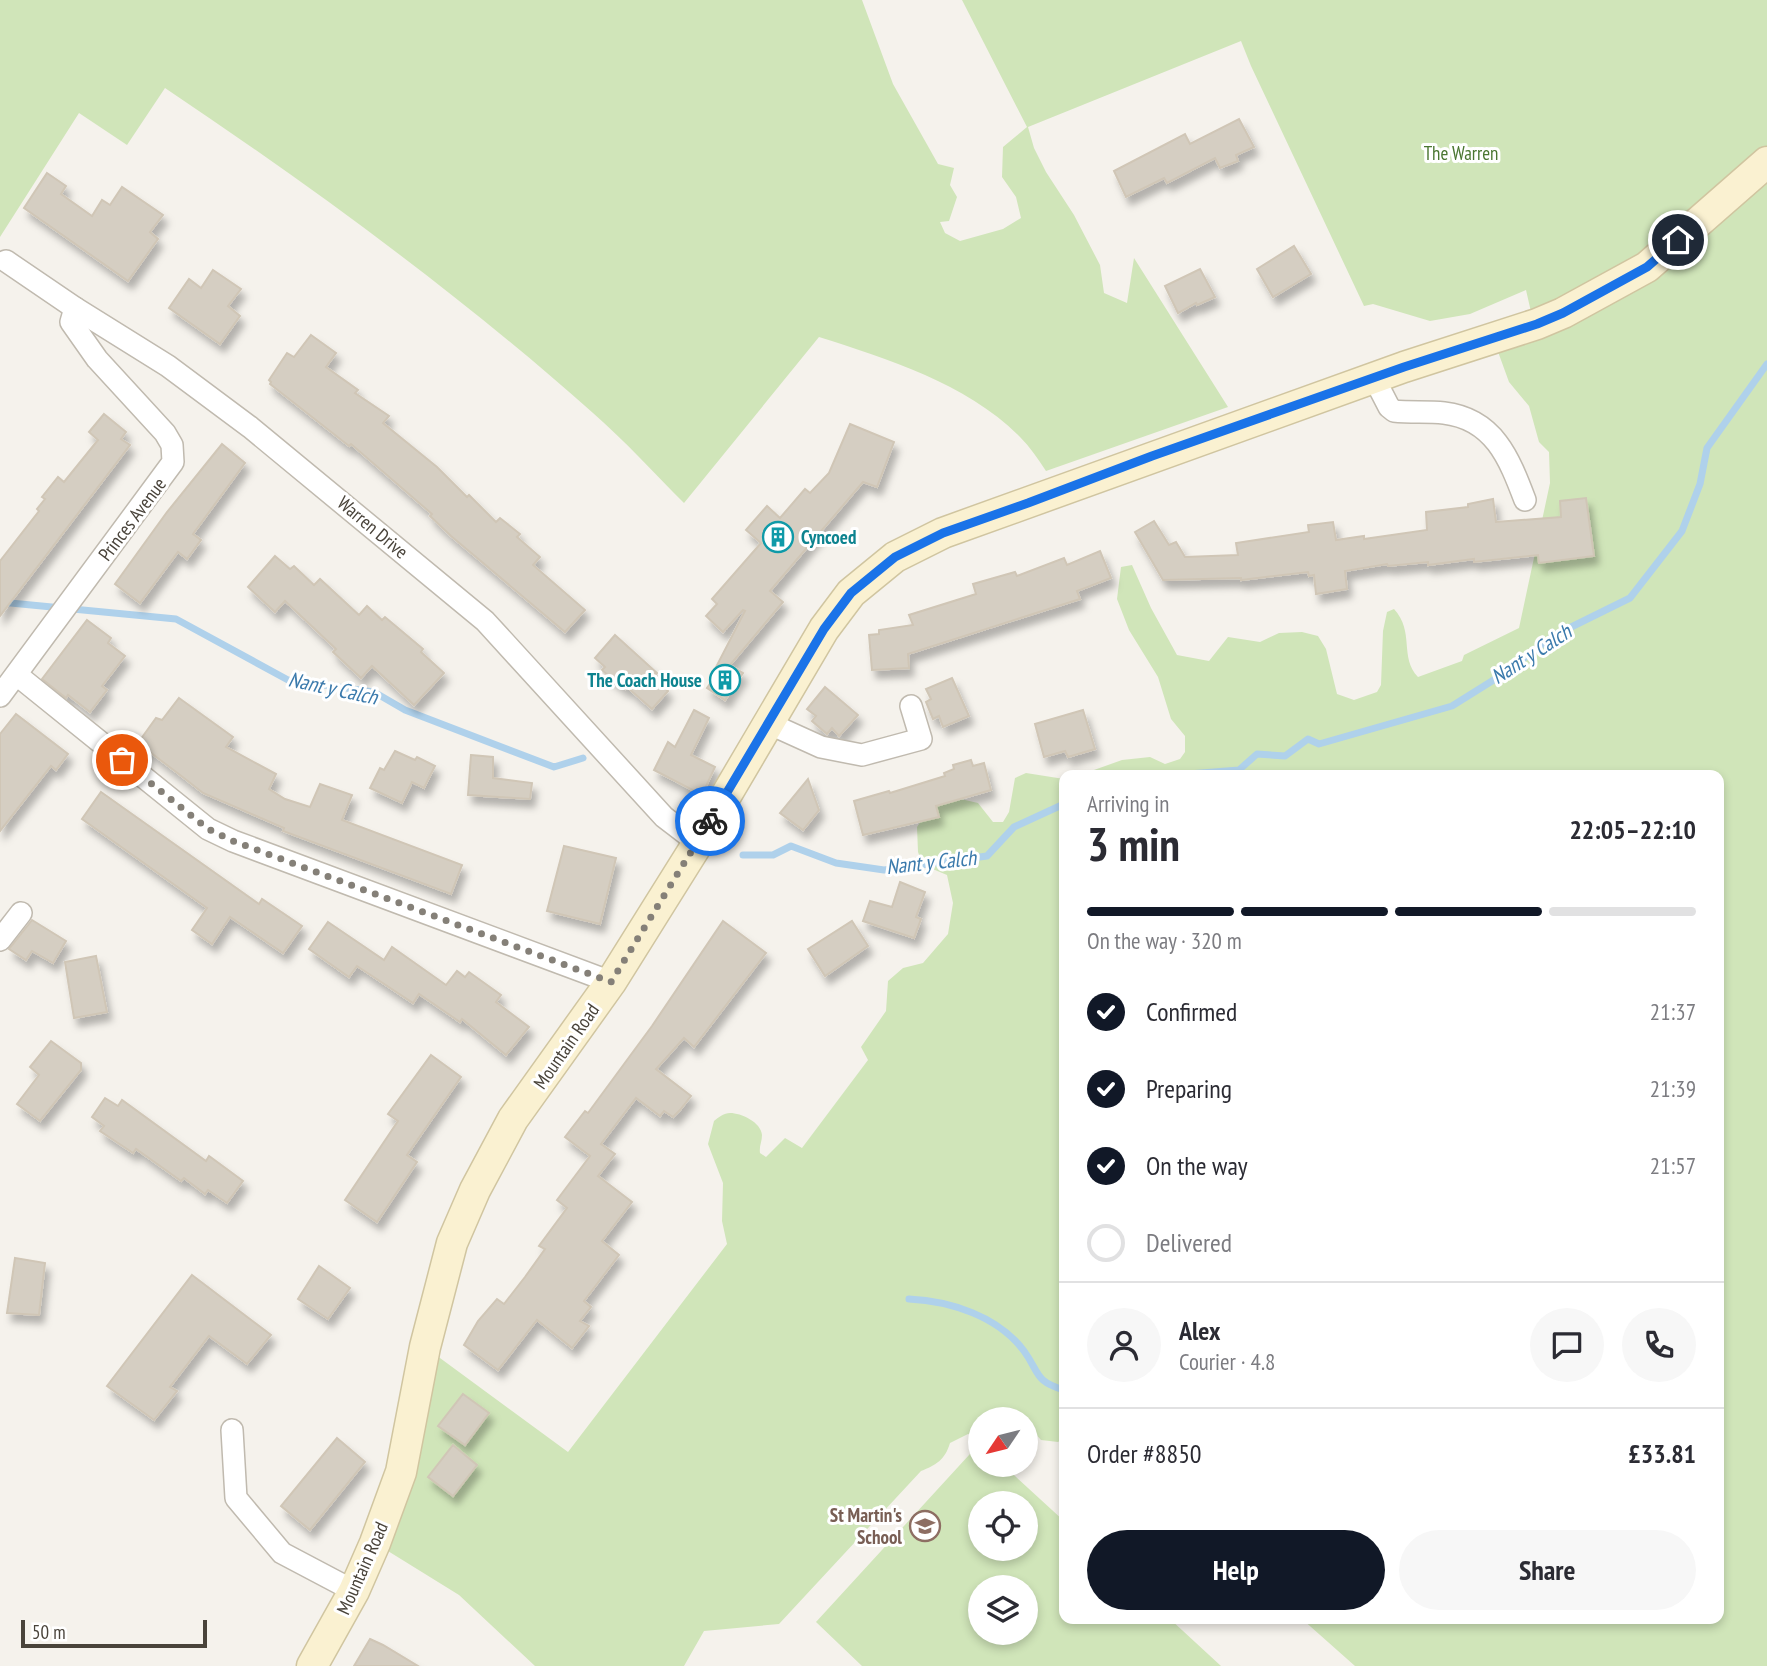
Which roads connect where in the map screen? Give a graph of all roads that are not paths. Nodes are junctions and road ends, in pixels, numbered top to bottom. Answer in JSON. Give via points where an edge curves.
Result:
{"nodes":[{"id":1,"x":1767,"y":162,"type":"edge"},
{"id":2,"x":6,"y":261,"type":"dead end"},
{"id":3,"x":75,"y":308,"type":"junction"},
{"id":4,"x":1374,"y":378,"type":"junction"},
{"id":5,"x":1525,"y":500,"type":"dead end"},
{"id":6,"x":17,"y":675,"type":"junction"},
{"id":7,"x":0,"y":696,"type":"edge"},
{"id":8,"x":911,"y":706,"type":"dead end"},
{"id":9,"x":768,"y":723,"type":"junction"},
{"id":10,"x":698,"y":843,"type":"junction"},
{"id":11,"x":21,"y":913,"type":"dead end"},
{"id":12,"x":0,"y":940,"type":"edge"},
{"id":13,"x":611,"y":982,"type":"junction"},
{"id":14,"x":232,"y":1430,"type":"dead end"},
{"id":15,"x":354,"y":1591,"type":"junction"},
{"id":16,"x":312,"y":1666,"type":"edge"}],
"edges":[{"from":1,"to":4,"type":"main road","name":"Mountain Road","via":[[1647,267],[1600,293],[1537,324]]},
{"from":2,"to":3,"type":"street","name":"Warren Drive"},
{"from":3,"to":6,"type":"street","name":"Princes Avenue","via":[[71,322],[165,433],[173,444],[173,462]]},
{"from":3,"to":10,"type":"street","name":"Warren Drive","via":[[168,366],[250,427],[485,621],[664,817]]},
{"from":4,"to":5,"type":"street","via":[[1394,411],[1446,413],[1475,421],[1509,459]]},
{"from":4,"to":9,"type":"main road","name":"Mountain Road","via":[[943,533],[895,557],[851,593]]},
{"from":6,"to":7,"type":"street","name":"Princes Avenue"},
{"from":6,"to":13,"type":"street","via":[[208,829]]},
{"from":8,"to":9,"type":"street","via":[[921,739],[862,755],[821,747]]},
{"from":9,"to":10,"type":"main road","name":"Mountain Road"},
{"from":10,"to":13,"type":"main road","name":"Mountain Road"},
{"from":11,"to":12,"type":"street"},
{"from":13,"to":15,"type":"main road","name":"Mountain Road","via":[[513,1119],[475,1190],[453,1243],[425,1347],[401,1472]]},
{"from":14,"to":15,"type":"street","via":[[236,1498],[282,1553]]},
{"from":15,"to":16,"type":"main road","name":"Mountain Road"}]}
